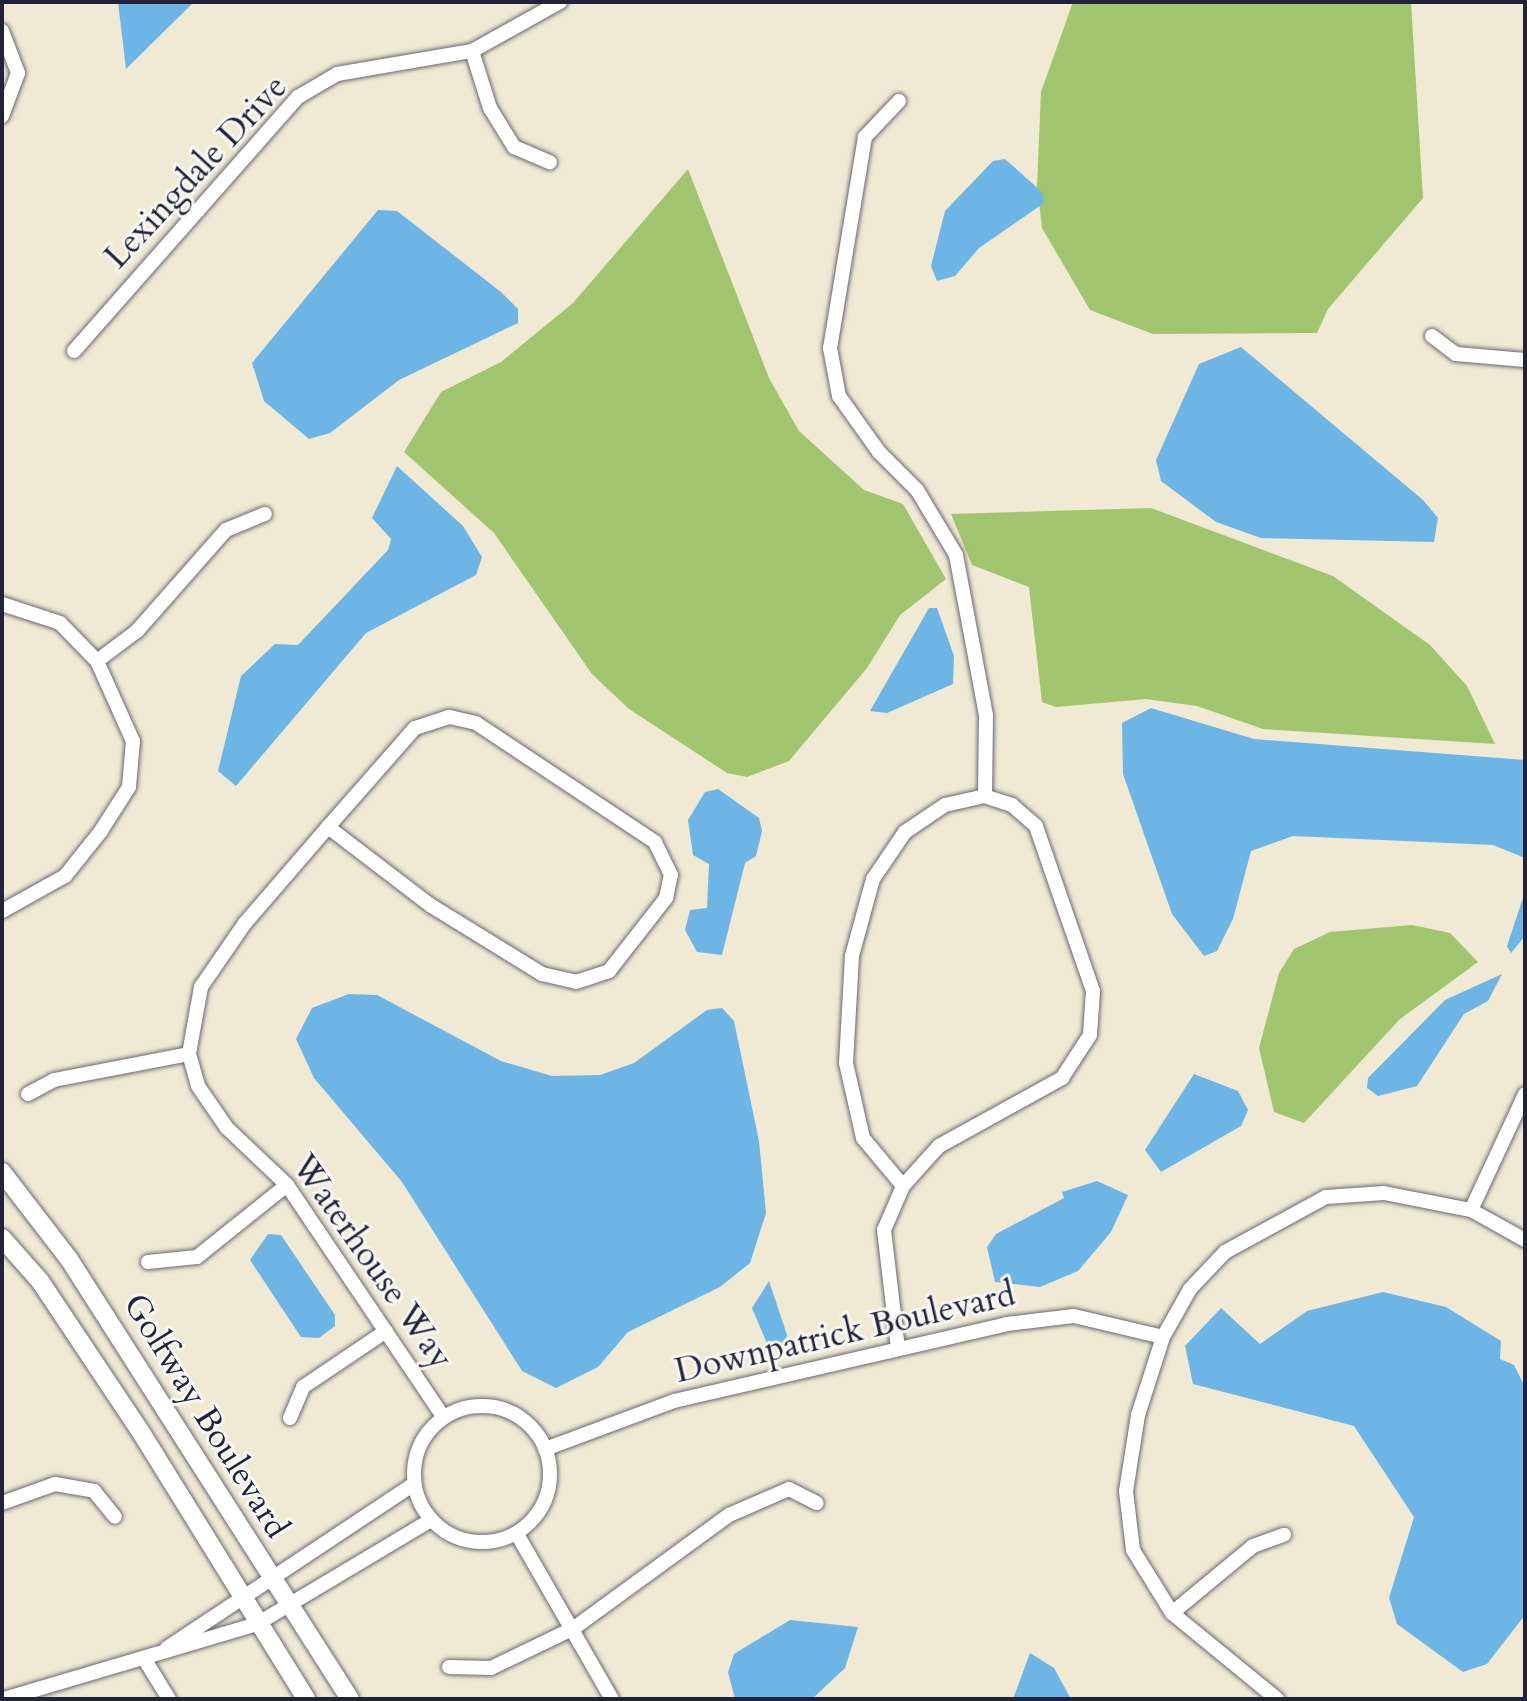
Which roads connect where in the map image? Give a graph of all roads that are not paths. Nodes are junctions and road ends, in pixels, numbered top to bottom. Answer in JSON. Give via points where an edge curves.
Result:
{"nodes":[{"id":1,"x":560,"y":2,"type":"edge"},
{"id":2,"x":2,"y":31,"type":"edge"},
{"id":3,"x":472,"y":51,"type":"junction"},
{"id":4,"x":899,"y":101,"type":"dead end"},
{"id":5,"x":2,"y":116,"type":"edge"},
{"id":6,"x":550,"y":162,"type":"dead end"},
{"id":7,"x":1432,"y":336,"type":"dead end"},
{"id":8,"x":74,"y":351,"type":"dead end"},
{"id":9,"x":1525,"y":360,"type":"edge"},
{"id":10,"x":265,"y":514,"type":"dead end"},
{"id":11,"x":2,"y":604,"type":"edge"},
{"id":12,"x":97,"y":661,"type":"junction"},
{"id":13,"x":985,"y":796,"type":"junction"},
{"id":14,"x":328,"y":827,"type":"junction"},
{"id":15,"x":2,"y":911,"type":"edge"},
{"id":16,"x":189,"y":1054,"type":"junction"},
{"id":17,"x":28,"y":1094,"type":"dead end"},
{"id":18,"x":1525,"y":1094,"type":"edge"},
{"id":19,"x":2,"y":1172,"type":"edge"},
{"id":20,"x":287,"y":1185,"type":"junction"},
{"id":21,"x":903,"y":1186,"type":"junction"},
{"id":22,"x":1471,"y":1210,"type":"junction"},
{"id":23,"x":2,"y":1238,"type":"edge"},
{"id":24,"x":1525,"y":1240,"type":"edge"},
{"id":25,"x":148,"y":1262,"type":"dead end"},
{"id":26,"x":386,"y":1331,"type":"junction"},
{"id":27,"x":1163,"y":1337,"type":"junction"},
{"id":28,"x":898,"y":1349,"type":"junction"},
{"id":29,"x":443,"y":1416,"type":"junction"},
{"id":30,"x":290,"y":1418,"type":"dead end"},
{"id":31,"x":545,"y":1449,"type":"junction"},
{"id":32,"x":414,"y":1484,"type":"junction"},
{"id":33,"x":2,"y":1503,"type":"edge"},
{"id":34,"x":817,"y":1503,"type":"dead end"},
{"id":35,"x":115,"y":1517,"type":"dead end"},
{"id":36,"x":431,"y":1520,"type":"junction"},
{"id":37,"x":517,"y":1534,"type":"junction"},
{"id":38,"x":1284,"y":1535,"type":"dead end"},
{"id":39,"x":270,"y":1578,"type":"junction"},
{"id":40,"x":240,"y":1597,"type":"junction"},
{"id":41,"x":288,"y":1605,"type":"junction"},
{"id":42,"x":1172,"y":1613,"type":"junction"},
{"id":43,"x":257,"y":1624,"type":"junction"},
{"id":44,"x":574,"y":1628,"type":"junction"},
{"id":45,"x":145,"y":1660,"type":"junction"},
{"id":46,"x":449,"y":1667,"type":"dead end"},
{"id":47,"x":4,"y":1699,"type":"edge"},
{"id":48,"x":169,"y":1699,"type":"edge"},
{"id":49,"x":306,"y":1699,"type":"edge"},
{"id":50,"x":350,"y":1699,"type":"edge"},
{"id":51,"x":612,"y":1699,"type":"edge"},
{"id":52,"x":1277,"y":1699,"type":"edge"}],
"edges":[{"from":1,"to":3,"type":"street","name":"Lexingdale Drive"},
{"from":2,"to":5,"type":"street","via":[[18,73]]},
{"from":3,"to":6,"type":"street","via":[[490,108],[514,147]]},
{"from":3,"to":8,"type":"street","name":"Lexingdale Drive","via":[[337,74],[298,97]]},
{"from":4,"to":13,"type":"street","via":[[865,137],[830,348],[839,396],[879,452],[917,490],[956,555],[984,701]]},
{"from":7,"to":9,"type":"street","via":[[1456,354]]},
{"from":10,"to":12,"type":"street","via":[[226,530],[137,631]]},
{"from":11,"to":12,"type":"street","via":[[60,623]]},
{"from":12,"to":15,"type":"street","via":[[133,741],[129,787],[65,876]]},
{"from":13,"to":21,"type":"street","via":[[945,805],[905,832],[873,879],[852,956],[846,1063],[863,1138]]},
{"from":13,"to":21,"type":"street","via":[[1012,805],[1036,826],[1093,991],[1090,1035],[1062,1078],[939,1146]]},
{"from":14,"to":14,"type":"street","name":"Waterhouse Way","via":[[415,728],[449,717],[476,723],[655,842],[671,875],[666,898],[609,971],[576,982],[542,974],[430,905]]},
{"from":14,"to":16,"type":"street","name":"Waterhouse Way","via":[[218,957],[201,987]]},
{"from":16,"to":17,"type":"street","via":[[54,1080]]},
{"from":16,"to":20,"type":"street","name":"Waterhouse Way","via":[[198,1086],[227,1128]]},
{"from":18,"to":22,"type":"street"},
{"from":19,"to":39,"type":"street","name":"Golfway Boulevard","via":[[69,1259]]},
{"from":20,"to":25,"type":"street","via":[[197,1257]]},
{"from":20,"to":26,"type":"street","name":"Waterhouse Way"},
{"from":21,"to":28,"type":"street","via":[[884,1230]]},
{"from":22,"to":24,"type":"street"},
{"from":22,"to":27,"type":"street","via":[[1384,1193],[1326,1197],[1225,1252],[1190,1289]]},
{"from":23,"to":40,"type":"street","name":"Golfway Boulevard","via":[[66,1319]]},
{"from":26,"to":29,"type":"street","name":"Waterhouse Way"},
{"from":26,"to":30,"type":"street","via":[[303,1387]]},
{"from":27,"to":28,"type":"street","name":"Downpatrick Boulevard","via":[[1074,1316]]},
{"from":27,"to":42,"type":"street","via":[[1138,1415],[1126,1491],[1133,1550]]},
{"from":28,"to":31,"type":"street","name":"Downpatrick Boulevard","via":[[674,1401]]},
{"from":29,"to":31,"type":"street","via":[[465,1408],[504,1410],[535,1432]]},
{"from":29,"to":32,"type":"street","via":[[420,1444]]},
{"from":31,"to":37,"type":"street","via":[[547,1497]]},
{"from":32,"to":36,"type":"street"},
{"from":32,"to":39,"type":"street"},
{"from":33,"to":35,"type":"street","via":[[55,1484],[94,1491]]},
{"from":34,"to":44,"type":"street","via":[[789,1489],[729,1515]]},
{"from":36,"to":37,"type":"street","via":[[471,1542]]},
{"from":36,"to":41,"type":"street"},
{"from":37,"to":44,"type":"street"},
{"from":38,"to":42,"type":"street","via":[[1253,1546]]},
{"from":39,"to":40,"type":"street"},
{"from":39,"to":41,"type":"street","name":"Golfway Boulevard"},
{"from":40,"to":43,"type":"street","name":"Golfway Boulevard"},
{"from":40,"to":45,"type":"street"},
{"from":41,"to":43,"type":"street"},
{"from":41,"to":50,"type":"street","name":"Golfway Boulevard"},
{"from":42,"to":52,"type":"street"},
{"from":43,"to":45,"type":"street"},
{"from":43,"to":49,"type":"street","name":"Golfway Boulevard"},
{"from":44,"to":46,"type":"street","via":[[491,1668]]},
{"from":44,"to":51,"type":"street"},
{"from":45,"to":47,"type":"street"},
{"from":45,"to":48,"type":"street"}]}
